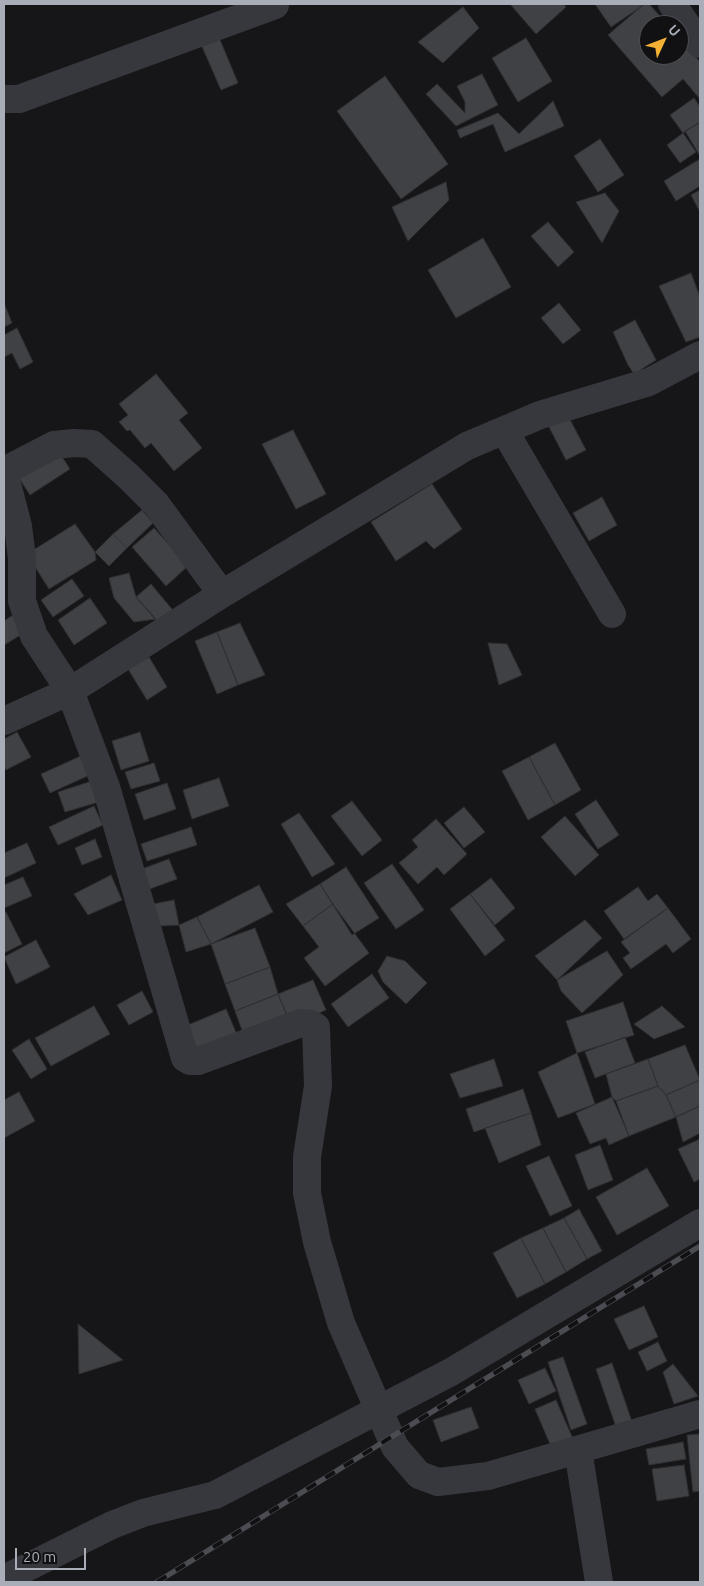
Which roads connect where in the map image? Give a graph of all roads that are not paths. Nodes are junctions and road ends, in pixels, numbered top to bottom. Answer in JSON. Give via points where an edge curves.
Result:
{"nodes":[{"id":1,"x":672,"y":4,"type":"edge"},
{"id":2,"x":275,"y":5,"type":"edge"},
{"id":3,"x":700,"y":44,"type":"edge"},
{"id":4,"x":4,"y":100,"type":"edge"},
{"id":5,"x":700,"y":355,"type":"edge"},
{"id":6,"x":504,"y":430,"type":"junction"},
{"id":7,"x":4,"y":471,"type":"edge"},
{"id":8,"x":222,"y":594,"type":"junction"},
{"id":9,"x":612,"y":614,"type":"dead end"},
{"id":10,"x":70,"y":691,"type":"junction"},
{"id":11,"x":4,"y":721,"type":"edge"},
{"id":12,"x":700,"y":1223,"type":"edge"},
{"id":13,"x":379,"y":1410,"type":"junction"},
{"id":14,"x":700,"y":1414,"type":"edge"},
{"id":15,"x":578,"y":1450,"type":"junction"},
{"id":16,"x":4,"y":1579,"type":"edge"},
{"id":17,"x":599,"y":1582,"type":"edge"}],
"edges":[{"from":1,"to":3,"type":"street"},
{"from":2,"to":4,"type":"street","via":[[19,99]]},
{"from":5,"to":6,"type":"street","via":[[649,382],[540,415]]},
{"from":6,"to":8,"type":"street","via":[[467,446]]},
{"from":6,"to":9,"type":"street"},
{"from":7,"to":8,"type":"street","via":[[54,445],[92,444],[156,504]]},
{"from":7,"to":10,"type":"street","via":[[18,526],[22,601],[34,636]]},
{"from":8,"to":10,"type":"street"},
{"from":10,"to":11,"type":"street"},
{"from":10,"to":13,"type":"street","via":[[106,787],[185,1058],[198,1061],[301,1023],[316,1027],[318,1086],[307,1157],[307,1193],[317,1242],[341,1323]]},
{"from":12,"to":13,"type":"street","via":[[451,1372]]},
{"from":13,"to":15,"type":"street","via":[[395,1447],[420,1475],[438,1482],[488,1476]]},
{"from":13,"to":16,"type":"street","via":[[215,1495],[143,1513],[112,1525]]},
{"from":14,"to":15,"type":"street"},
{"from":15,"to":17,"type":"street"}]}
